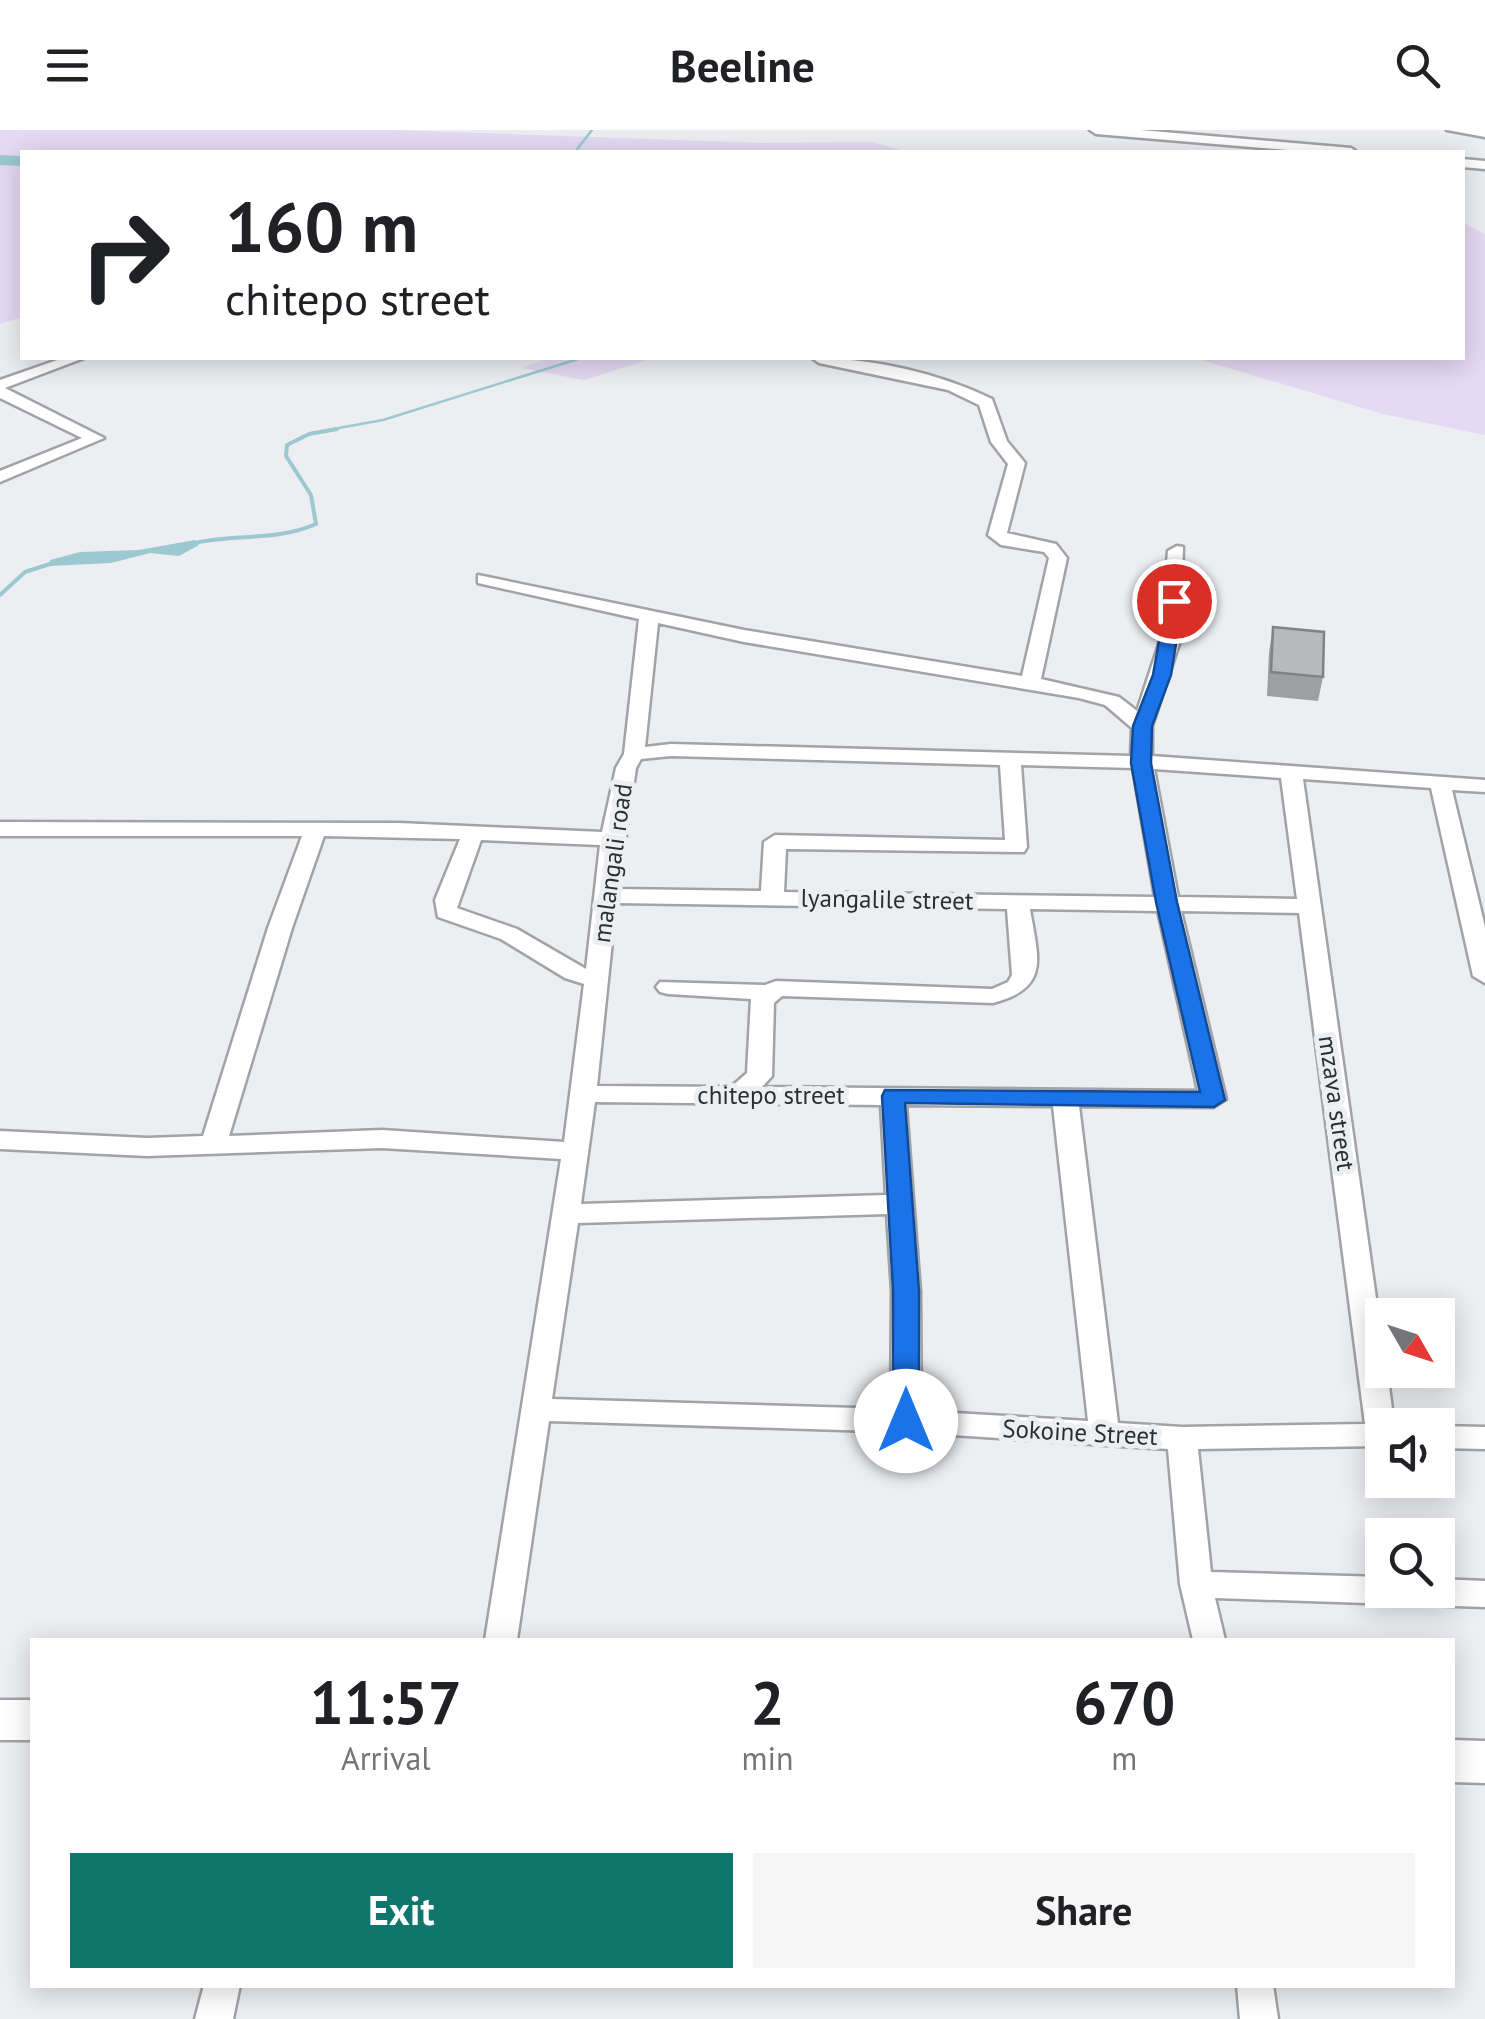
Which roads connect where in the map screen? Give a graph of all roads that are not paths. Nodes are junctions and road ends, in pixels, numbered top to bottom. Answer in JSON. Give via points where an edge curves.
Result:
{"nodes":[{"id":1,"x":1096,"y":130,"type":"edge"},
{"id":2,"x":1453,"y":130,"type":"edge"},
{"id":3,"x":1485,"y":133,"type":"edge"},
{"id":4,"x":1343,"y":150,"type":"edge"},
{"id":5,"x":71,"y":360,"type":"edge"},
{"id":6,"x":837,"y":360,"type":"edge"},
{"id":7,"x":881,"y":365,"type":"edge"},
{"id":8,"x":0,"y":388,"type":"edge"},
{"id":9,"x":0,"y":477,"type":"edge"},
{"id":10,"x":1176,"y":551,"type":"dead end"},
{"id":11,"x":486,"y":579,"type":"dead end"},
{"id":12,"x":649,"y":617,"type":"junction"},
{"id":13,"x":1030,"y":684,"type":"junction"},
{"id":14,"x":1142,"y":726,"type":"junction"},
{"id":15,"x":634,"y":754,"type":"junction"},
{"id":16,"x":1010,"y":760,"type":"junction"},
{"id":17,"x":1141,"y":763,"type":"junction"},
{"id":18,"x":1291,"y":772,"type":"junction"},
{"id":19,"x":1440,"y":783,"type":"junction"},
{"id":20,"x":1485,"y":786,"type":"edge"},
{"id":21,"x":0,"y":829,"type":"edge"},
{"id":22,"x":315,"y":831,"type":"junction"},
{"id":23,"x":472,"y":833,"type":"junction"},
{"id":24,"x":612,"y":839,"type":"junction"},
{"id":25,"x":606,"y":896,"type":"junction"},
{"id":26,"x":772,"y":897,"type":"junction"},
{"id":27,"x":1016,"y":900,"type":"junction"},
{"id":28,"x":1167,"y":902,"type":"junction"},
{"id":29,"x":1310,"y":906,"type":"junction"},
{"id":30,"x":1485,"y":976,"type":"edge"},
{"id":31,"x":595,"y":980,"type":"junction"},
{"id":32,"x":668,"y":987,"type":"dead end"},
{"id":33,"x":768,"y":992,"type":"junction"},
{"id":34,"x":584,"y":1094,"type":"junction"},
{"id":35,"x":738,"y":1095,"type":"junction"},
{"id":36,"x":893,"y":1096,"type":"junction"},
{"id":37,"x":1066,"y":1098,"type":"junction"},
{"id":38,"x":0,"y":1140,"type":"edge"},
{"id":39,"x":214,"y":1142,"type":"junction"},
{"id":40,"x":575,"y":1151,"type":"junction"},
{"id":41,"x":899,"y":1204,"type":"junction"},
{"id":42,"x":566,"y":1214,"type":"junction"},
{"id":43,"x":1378,"y":1408,"type":"edge"},
{"id":44,"x":537,"y":1410,"type":"junction"},
{"id":45,"x":906,"y":1421,"type":"junction"},
{"id":46,"x":1104,"y":1434,"type":"junction"},
{"id":47,"x":1365,"y":1435,"type":"edge"},
{"id":48,"x":1455,"y":1437,"type":"edge"},
{"id":49,"x":1182,"y":1438,"type":"junction"},
{"id":50,"x":1485,"y":1438,"type":"edge"},
{"id":51,"x":1196,"y":1584,"type":"junction"},
{"id":52,"x":1485,"y":1594,"type":"edge"},
{"id":53,"x":502,"y":1638,"type":"edge"},
{"id":54,"x":1209,"y":1638,"type":"edge"},
{"id":55,"x":0,"y":1720,"type":"edge"},
{"id":56,"x":30,"y":1720,"type":"edge"},
{"id":57,"x":1455,"y":1760,"type":"edge"},
{"id":58,"x":1485,"y":1762,"type":"edge"},
{"id":59,"x":221,"y":1988,"type":"edge"},
{"id":60,"x":1254,"y":1988,"type":"edge"},
{"id":61,"x":214,"y":2019,"type":"edge"},
{"id":62,"x":1259,"y":2019,"type":"edge"}],
"edges":[{"from":1,"to":4,"type":"street","via":[[1313,142]]},
{"from":2,"to":3,"type":"street"},
{"from":5,"to":8,"type":"street"},
{"from":6,"to":7,"type":"street"},
{"from":7,"to":13,"type":"street","via":[[978,396],[999,442],[1017,458],[1017,482],[996,534],[1050,548],[1058,558]]},
{"from":8,"to":9,"type":"street","via":[[96,438]]},
{"from":10,"to":14,"type":"street","name":"chitepo street","via":[[1170,642]]},
{"from":11,"to":12,"type":"street"},
{"from":12,"to":13,"type":"street"},
{"from":12,"to":15,"type":"street"},
{"from":13,"to":14,"type":"street","via":[[1112,701]]},
{"from":14,"to":17,"type":"street","name":"chitepo street"},
{"from":15,"to":16,"type":"street","name":"malangali road"},
{"from":15,"to":24,"type":"street","name":"malangali road"},
{"from":16,"to":17,"type":"street","name":"malangali road"},
{"from":16,"to":26,"type":"street","via":[[1016,848],[775,842]]},
{"from":17,"to":18,"type":"street","name":"malangali road"},
{"from":17,"to":28,"type":"street","name":"chitepo street"},
{"from":18,"to":19,"type":"street","name":"malangali road"},
{"from":18,"to":29,"type":"street","name":"mzava street"},
{"from":19,"to":20,"type":"street","name":"malangali road"},
{"from":19,"to":30,"type":"street"},
{"from":21,"to":22,"type":"street"},
{"from":22,"to":23,"type":"street"},
{"from":22,"to":39,"type":"street"},
{"from":23,"to":24,"type":"street"},
{"from":23,"to":31,"type":"street","via":[[446,912],[509,934]]},
{"from":24,"to":25,"type":"street","name":"malangali road"},
{"from":25,"to":26,"type":"street","name":"lyangalile street"},
{"from":25,"to":31,"type":"street","name":"malangali road"},
{"from":26,"to":27,"type":"street","name":"lyangalile street"},
{"from":27,"to":28,"type":"street","name":"lyangalile street"},
{"from":27,"to":33,"type":"street","via":[[1025,970],[1013,990],[993,996],[795,987]]},
{"from":28,"to":29,"type":"street","name":"lyangalile street"},
{"from":28,"to":37,"type":"street","name":"chitepo street","via":[[1216,1104]]},
{"from":29,"to":43,"type":"street","name":"mzava street"},
{"from":31,"to":34,"type":"street","name":"malangali road"},
{"from":32,"to":33,"type":"street"},
{"from":33,"to":35,"type":"street","via":[[762,1001],[759,1076]]},
{"from":34,"to":35,"type":"street","name":"chitepo street"},
{"from":34,"to":40,"type":"street","name":"malangali road"},
{"from":35,"to":36,"type":"street","name":"chitepo street"},
{"from":36,"to":37,"type":"street","name":"chitepo street"},
{"from":36,"to":41,"type":"street"},
{"from":37,"to":46,"type":"street"},
{"from":38,"to":39,"type":"street","via":[[147,1147]]},
{"from":39,"to":40,"type":"street","via":[[382,1139]]},
{"from":40,"to":42,"type":"street","name":"malangali road"},
{"from":41,"to":42,"type":"street"},
{"from":41,"to":45,"type":"street"},
{"from":42,"to":44,"type":"street","name":"malangali road"},
{"from":44,"to":45,"type":"street","name":"Sokoine Street"},
{"from":44,"to":53,"type":"street","name":"malangali road"},
{"from":45,"to":46,"type":"street","name":"Sokoine Street"},
{"from":46,"to":49,"type":"street","name":"Sokoine Street"},
{"from":47,"to":49,"type":"street","name":"Sokoine Street"},
{"from":48,"to":50,"type":"street"},
{"from":49,"to":51,"type":"street"},
{"from":51,"to":52,"type":"street"},
{"from":51,"to":54,"type":"street"},
{"from":55,"to":56,"type":"highway"},
{"from":57,"to":58,"type":"highway"},
{"from":59,"to":61,"type":"street"},
{"from":60,"to":62,"type":"street"}]}
